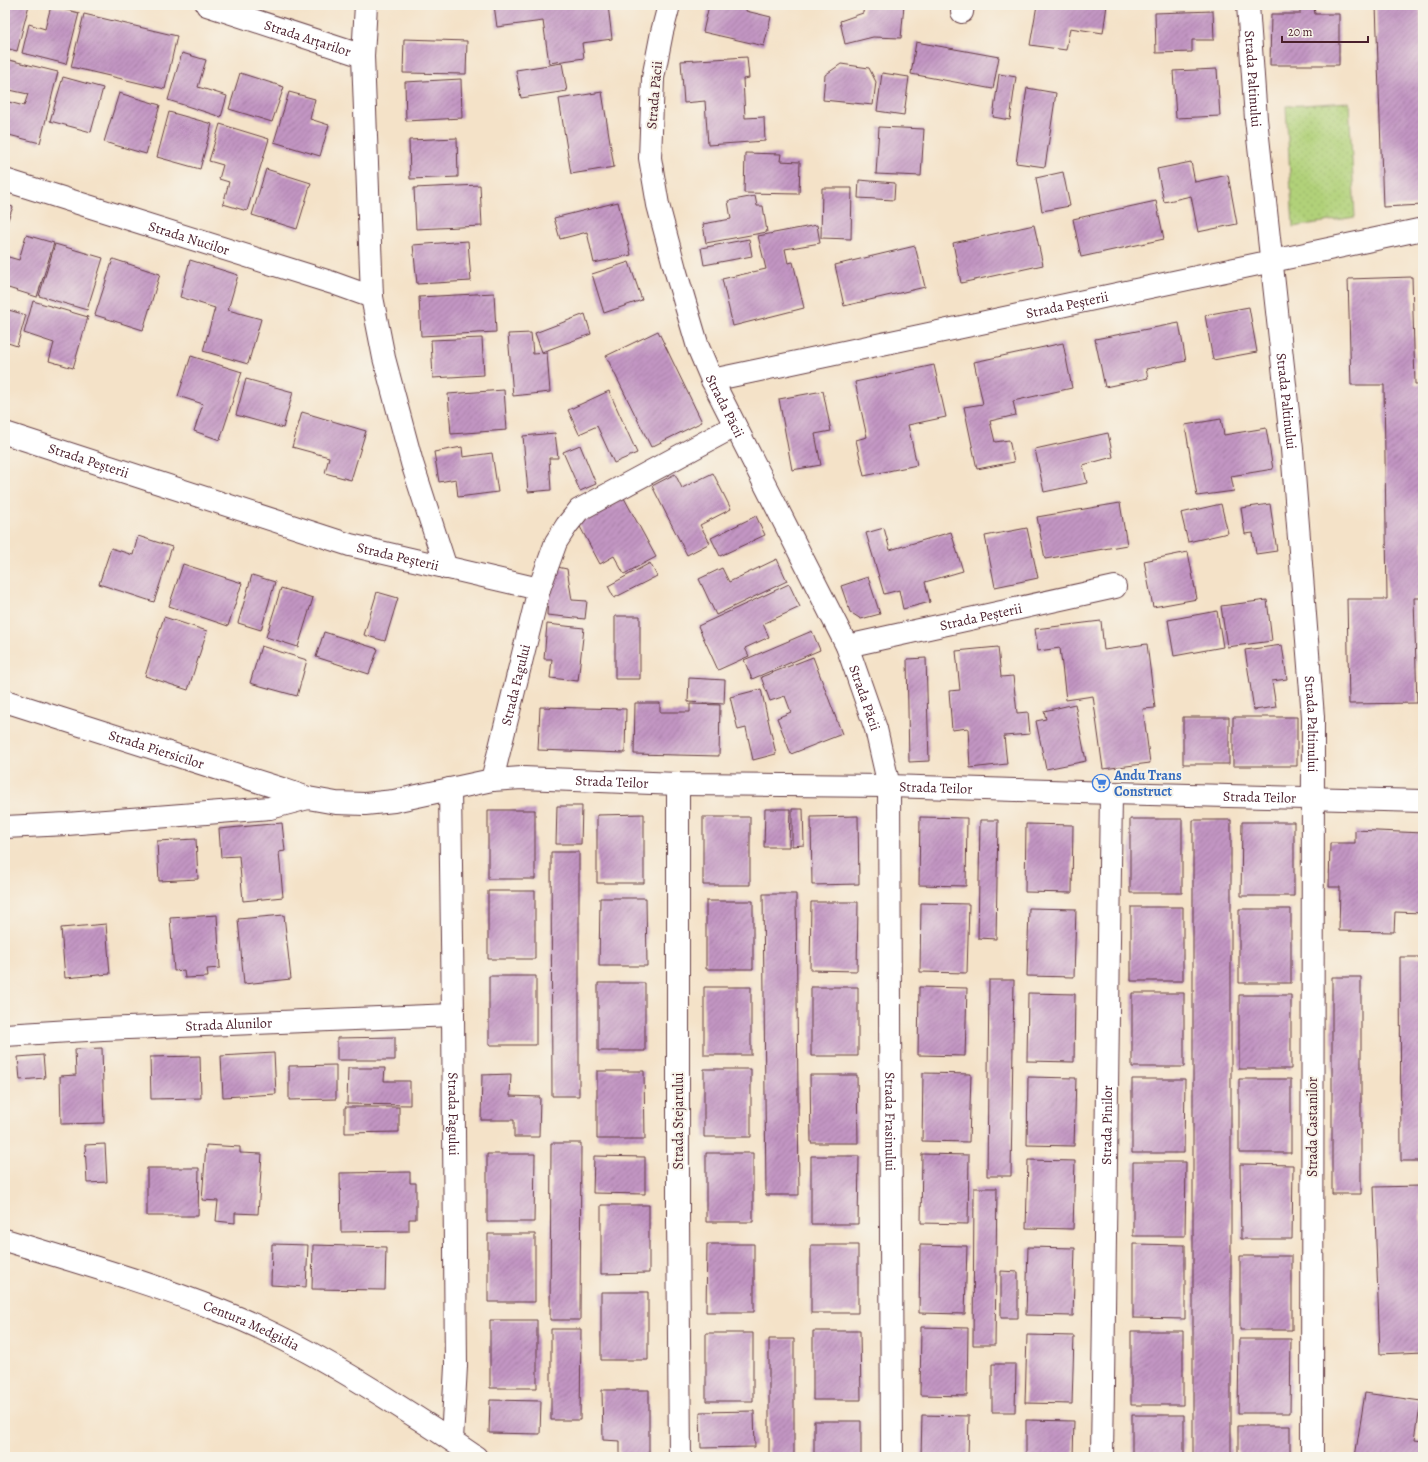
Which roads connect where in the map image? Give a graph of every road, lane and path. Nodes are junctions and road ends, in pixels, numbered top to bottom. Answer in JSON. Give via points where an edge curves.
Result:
{"nodes":[{"id":1,"x":207,"y":5,"type":"edge"},
{"id":2,"x":366,"y":5,"type":"edge"},
{"id":3,"x":669,"y":5,"type":"edge"},
{"id":4,"x":1248,"y":5,"type":"edge"},
{"id":5,"x":363,"y":56,"type":"junction"},
{"id":6,"x":5,"y":180,"type":"edge"},
{"id":7,"x":1423,"y":229,"type":"edge"},
{"id":8,"x":1271,"y":262,"type":"junction"},
{"id":9,"x":372,"y":297,"type":"junction"},
{"id":10,"x":712,"y":380,"type":"junction"},
{"id":11,"x":735,"y":426,"type":"junction"},
{"id":12,"x":5,"y":433,"type":"edge"},
{"id":13,"x":446,"y":568,"type":"junction"},
{"id":14,"x":1115,"y":587,"type":"dead end"},
{"id":15,"x":539,"y":589,"type":"junction"},
{"id":16,"x":847,"y":646,"type":"junction"},
{"id":17,"x":5,"y":701,"type":"edge"},
{"id":18,"x":492,"y":780,"type":"junction"},
{"id":19,"x":678,"y":784,"type":"junction"},
{"id":20,"x":888,"y":786,"type":"junction"},
{"id":21,"x":450,"y":788,"type":"junction"},
{"id":22,"x":1112,"y":793,"type":"junction"},
{"id":23,"x":1313,"y":797,"type":"junction"},
{"id":24,"x":308,"y":798,"type":"junction"},
{"id":25,"x":1423,"y":801,"type":"edge"},
{"id":26,"x":5,"y":827,"type":"edge"},
{"id":27,"x":453,"y":1015,"type":"junction"},
{"id":28,"x":5,"y":1035,"type":"edge"},
{"id":29,"x":5,"y":1240,"type":"edge"},
{"id":30,"x":452,"y":1440,"type":"junction"},
{"id":31,"x":476,"y":1457,"type":"edge"},
{"id":32,"x":680,"y":1457,"type":"edge"},
{"id":33,"x":892,"y":1457,"type":"edge"},
{"id":34,"x":1102,"y":1457,"type":"edge"},
{"id":35,"x":1312,"y":1457,"type":"edge"}],
"edges":[{"from":1,"to":5,"type":"street","name":"Strada Arțarilor"},
{"from":2,"to":5,"type":"street"},
{"from":3,"to":10,"type":"street","name":"Strada Păcii","via":[[653,78],[650,158],[658,205],[675,269],[698,347]]},
{"from":4,"to":8,"type":"street","name":"Strada Paltinului","via":[[1256,119]]},
{"from":5,"to":9,"type":"street"},
{"from":6,"to":9,"type":"street","name":"Strada Nucilor"},
{"from":7,"to":8,"type":"street","name":"Strada Peșterii"},
{"from":8,"to":10,"type":"street","name":"Strada Peșterii"},
{"from":8,"to":23,"type":"street","name":"Strada Paltinului","via":[[1292,449],[1306,623],[1313,717]]},
{"from":9,"to":13,"type":"street","via":[[384,358],[412,463]]},
{"from":10,"to":11,"type":"street","name":"Strada Păcii"},
{"from":11,"to":15,"type":"street","via":[[579,510],[556,542]]},
{"from":11,"to":16,"type":"street","name":"Strada Păcii"},
{"from":12,"to":13,"type":"street","name":"Strada Peșterii","via":[[350,545]]},
{"from":13,"to":15,"type":"street","name":"Strada Peșterii"},
{"from":14,"to":16,"type":"street","name":"Strada Peșterii"},
{"from":15,"to":18,"type":"street","name":"Strada Fagului"},
{"from":16,"to":20,"type":"street","name":"Strada Păcii","via":[[876,729]]},
{"from":17,"to":24,"type":"street","name":"Strada Piersicilor"},
{"from":18,"to":19,"type":"street","name":"Strada Teilor","via":[[522,778]]},
{"from":18,"to":21,"type":"street","name":"Strada Teilor"},
{"from":19,"to":20,"type":"street","name":"Strada Teilor"},
{"from":19,"to":32,"type":"street","name":"Strada Stejarului"},
{"from":20,"to":22,"type":"street","name":"Strada Teilor"},
{"from":20,"to":33,"type":"street","name":"Strada Frasinului"},
{"from":21,"to":24,"type":"street","name":"Strada Piersicilor","via":[[394,801],[365,804],[336,803]]},
{"from":21,"to":27,"type":"street","name":"Strada Fagului"},
{"from":22,"to":23,"type":"street","name":"Strada Teilor"},
{"from":22,"to":34,"type":"street","name":"Strada Pinilor"},
{"from":23,"to":25,"type":"street","name":"Strada Teilor"},
{"from":23,"to":35,"type":"street","name":"Strada Castanilor"},
{"from":24,"to":26,"type":"street","name":"Strada Piersicilor","via":[[270,808]]},
{"from":27,"to":28,"type":"street","name":"Strada Alunilor"},
{"from":27,"to":30,"type":"street","name":"Strada Fagului","via":[[456,1366]]},
{"from":29,"to":30,"type":"street","name":"Centura Medgidia","via":[[112,1273],[229,1314],[336,1366]]},
{"from":30,"to":31,"type":"street","name":"Centura Medgidia"}]}
